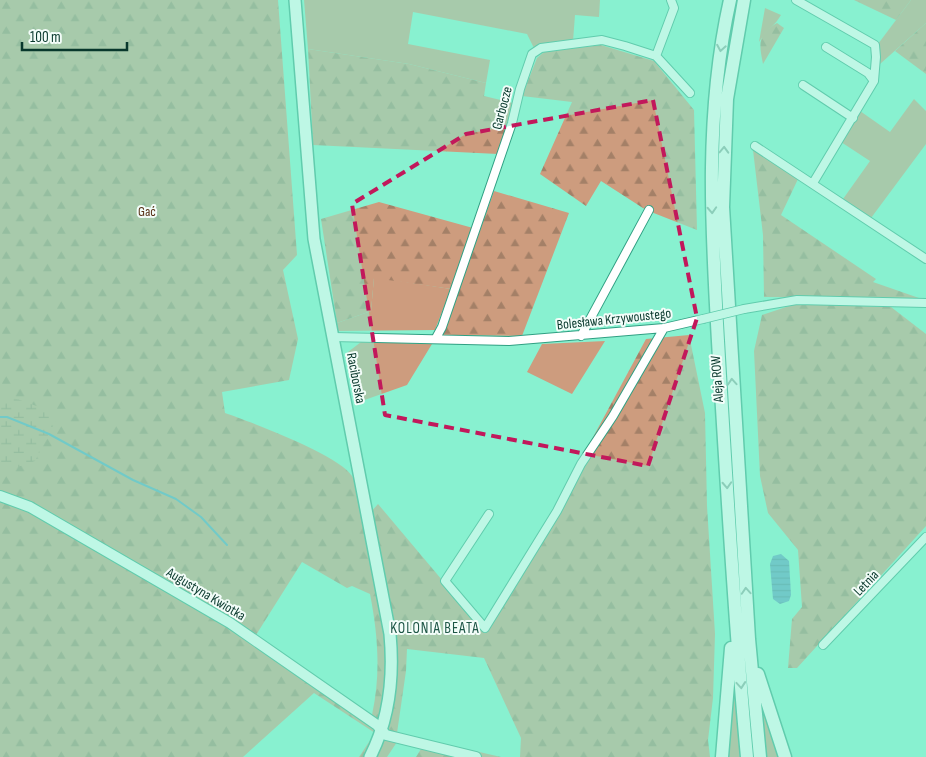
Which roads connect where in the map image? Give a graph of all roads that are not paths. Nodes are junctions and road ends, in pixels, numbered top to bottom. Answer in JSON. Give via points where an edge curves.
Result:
{"nodes":[{"id":1,"x":295,"y":0,"type":"edge"},
{"id":2,"x":671,"y":0,"type":"edge"},
{"id":3,"x":730,"y":0,"type":"edge"},
{"id":4,"x":744,"y":0,"type":"edge"},
{"id":5,"x":796,"y":0,"type":"edge"},
{"id":6,"x":826,"y":47,"type":"dead end"},
{"id":7,"x":656,"y":56,"type":"junction"},
{"id":8,"x":874,"y":81,"type":"junction"},
{"id":9,"x":803,"y":85,"type":"dead end"},
{"id":10,"x":690,"y":94,"type":"dead end"},
{"id":11,"x":853,"y":118,"type":"junction"},
{"id":12,"x":755,"y":146,"type":"dead end"},
{"id":13,"x":813,"y":183,"type":"junction"},
{"id":14,"x":649,"y":210,"type":"dead end"},
{"id":15,"x":926,"y":259,"type":"edge"},
{"id":16,"x":926,"y":303,"type":"edge"},
{"id":17,"x":664,"y":328,"type":"junction"},
{"id":18,"x":580,"y":336,"type":"junction"},
{"id":19,"x":333,"y":337,"type":"junction"},
{"id":20,"x":436,"y":338,"type":"junction"},
{"id":21,"x":3,"y":497,"type":"edge"},
{"id":22,"x":489,"y":514,"type":"dead end"},
{"id":23,"x":926,"y":537,"type":"edge"},
{"id":24,"x":734,"y":619,"type":"junction"},
{"id":25,"x":749,"y":640,"type":"junction"},
{"id":26,"x":823,"y":645,"type":"dead end"},
{"id":27,"x":382,"y":731,"type":"junction"},
{"id":28,"x":370,"y":757,"type":"edge"},
{"id":29,"x":476,"y":757,"type":"edge"},
{"id":30,"x":722,"y":757,"type":"edge"},
{"id":31,"x":747,"y":757,"type":"edge"},
{"id":32,"x":760,"y":757,"type":"edge"},
{"id":33,"x":785,"y":757,"type":"edge"}],
"edges":[{"from":1,"to":19,"type":"main road","name":"Raciborska","via":[[314,239]]},
{"from":2,"to":7,"type":"street","via":[[674,8]]},
{"from":3,"to":24,"type":"main road","name":"Aleja ROW","one_way":true,"via":[[716,74],[710,155]]},
{"from":25,"to":4,"type":"main road","name":"Aleja ROW","one_way":true,"via":[[723,207],[727,99]]},
{"from":5,"to":8,"type":"street","via":[[875,45]]},
{"from":6,"to":8,"type":"street","via":[[868,72]]},
{"from":7,"to":10,"type":"street"},
{"from":7,"to":20,"type":"street","name":"Garbocze","via":[[602,40],[541,48],[532,54],[512,123]]},
{"from":8,"to":11,"type":"street"},
{"from":9,"to":11,"type":"street"},
{"from":11,"to":13,"type":"street"},
{"from":12,"to":13,"type":"street"},
{"from":13,"to":15,"type":"street"},
{"from":14,"to":18,"type":"street"},
{"from":16,"to":17,"type":"street","name":"Bolesława Krzywoustego","bridge":true,"via":[[797,300]]},
{"from":17,"to":18,"type":"street","name":"Bolesława Krzywoustego"},
{"from":17,"to":22,"type":"street","via":[[485,628],[445,581]]},
{"from":18,"to":20,"type":"street","name":"Bolesława Krzywoustego","via":[[509,341]]},
{"from":19,"to":20,"type":"street","name":"Bolesława Krzywoustego"},
{"from":19,"to":27,"type":"main road","name":"Raciborska","via":[[390,634],[391,686]]},
{"from":21,"to":27,"type":"street","name":"Augustyna Kwiotka","via":[[30,507],[230,623]]},
{"from":23,"to":26,"type":"street","name":"Letnia"},
{"from":24,"to":30,"type":"main road"},
{"from":24,"to":31,"type":"main road","name":"Aleja ROW","one_way":true},
{"from":25,"to":32,"type":"main road","name":"Aleja ROW"},
{"from":25,"to":33,"type":"main road"},
{"from":27,"to":28,"type":"main road","name":"Raciborska"},
{"from":27,"to":29,"type":"street","name":"Augustyna Kwiotka","via":[[399,739]]}]}
